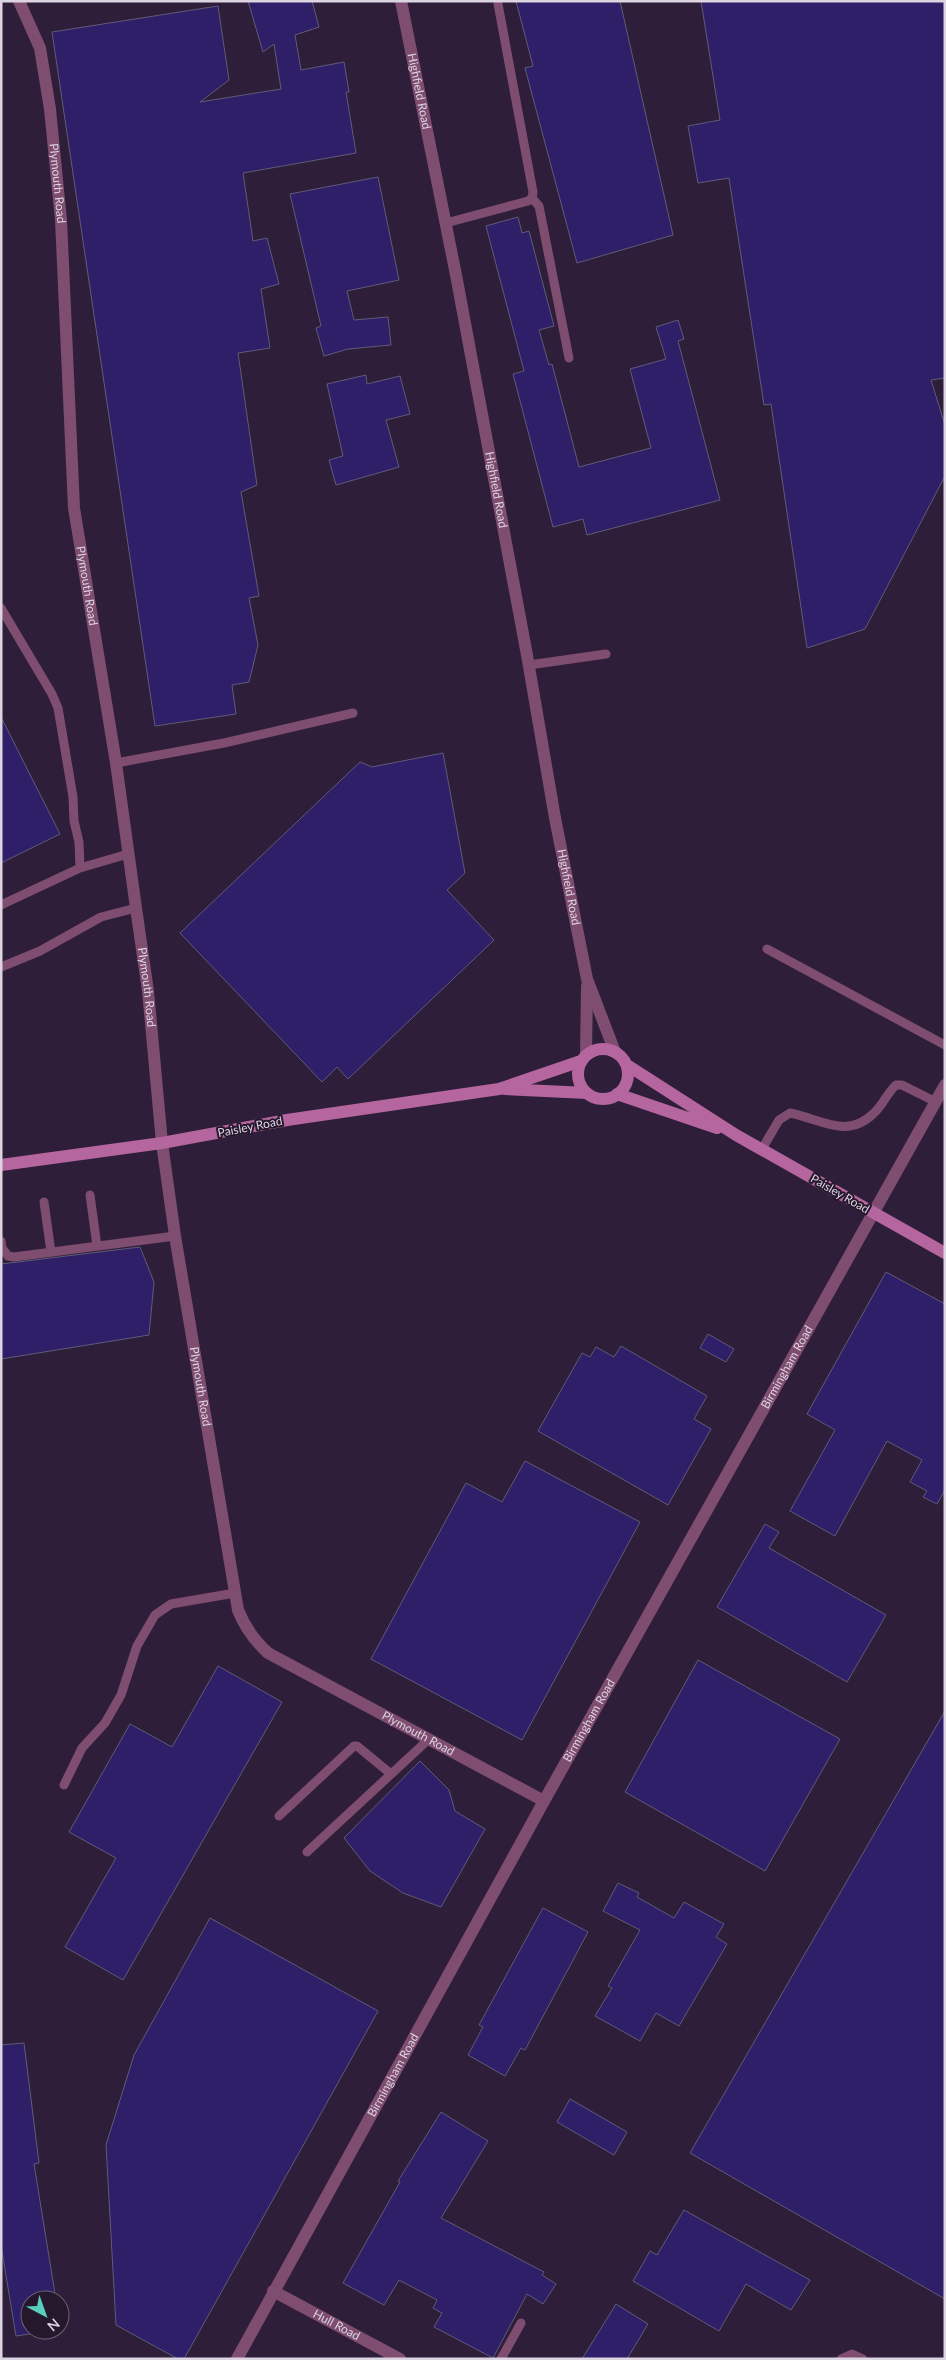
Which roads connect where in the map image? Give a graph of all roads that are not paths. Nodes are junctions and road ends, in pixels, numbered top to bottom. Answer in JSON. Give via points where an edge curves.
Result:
{"nodes":[{"id":1,"x":19,"y":1,"type":"edge"},
{"id":2,"x":401,"y":1,"type":"edge"},
{"id":3,"x":498,"y":4,"type":"dead end"},
{"id":4,"x":532,"y":198,"type":"junction"},
{"id":5,"x":446,"y":222,"type":"junction"},
{"id":6,"x":569,"y":358,"type":"dead end"},
{"id":7,"x":1,"y":608,"type":"edge"},
{"id":8,"x":606,"y":654,"type":"dead end"},
{"id":9,"x":529,"y":665,"type":"junction"},
{"id":10,"x":354,"y":713,"type":"dead end"},
{"id":11,"x":116,"y":764,"type":"junction"},
{"id":12,"x":128,"y":854,"type":"junction"},
{"id":13,"x":80,"y":868,"type":"junction"},
{"id":14,"x":1,"y":905,"type":"edge"},
{"id":15,"x":136,"y":908,"type":"junction"},
{"id":16,"x":767,"y":949,"type":"dead end"},
{"id":17,"x":1,"y":967,"type":"edge"},
{"id":18,"x":587,"y":979,"type":"junction"},
{"id":19,"x":945,"y":1045,"type":"edge"},
{"id":20,"x":615,"y":1052,"type":"junction"},
{"id":21,"x":584,"y":1058,"type":"junction"},
{"id":22,"x":626,"y":1065,"type":"junction"},
{"id":23,"x":945,"y":1085,"type":"edge"},
{"id":24,"x":499,"y":1089,"type":"junction"},
{"id":25,"x":587,"y":1094,"type":"junction"},
{"id":26,"x":617,"y":1094,"type":"junction"},
{"id":27,"x":936,"y":1102,"type":"junction"},
{"id":28,"x":736,"y":1135,"type":"junction"},
{"id":29,"x":162,"y":1143,"type":"junction"},
{"id":30,"x":762,"y":1149,"type":"junction"},
{"id":31,"x":1,"y":1165,"type":"edge"},
{"id":32,"x":90,"y":1195,"type":"dead end"},
{"id":33,"x":44,"y":1202,"type":"dead end"},
{"id":34,"x":875,"y":1213,"type":"junction"},
{"id":35,"x":175,"y":1236,"type":"junction"},
{"id":36,"x":1,"y":1241,"type":"edge"},
{"id":37,"x":97,"y":1246,"type":"junction"},
{"id":38,"x":51,"y":1252,"type":"junction"},
{"id":39,"x":945,"y":1252,"type":"edge"},
{"id":40,"x":235,"y":1593,"type":"junction"},
{"id":41,"x":429,"y":1738,"type":"junction"},
{"id":42,"x":390,"y":1774,"type":"junction"},
{"id":43,"x":64,"y":1785,"type":"dead end"},
{"id":44,"x":544,"y":1800,"type":"junction"},
{"id":45,"x":279,"y":1816,"type":"dead end"},
{"id":46,"x":307,"y":1852,"type":"dead end"},
{"id":47,"x":273,"y":2291,"type":"junction"},
{"id":48,"x":521,"y":2323,"type":"dead end"},
{"id":49,"x":237,"y":2359,"type":"edge"},
{"id":50,"x":400,"y":2359,"type":"edge"},
{"id":51,"x":501,"y":2359,"type":"edge"},
{"id":52,"x":841,"y":2359,"type":"edge"},
{"id":53,"x":863,"y":2359,"type":"edge"}],
"edges":[{"from":1,"to":11,"type":"street","name":"Plymouth Road","via":[[40,48],[50,109],[62,220],[74,508]]},
{"from":2,"to":5,"type":"street","name":"Highfield Road"},
{"from":3,"to":4,"type":"lane","via":[[533,187]]},
{"from":4,"to":5,"type":"lane"},
{"from":4,"to":6,"type":"lane","via":[[539,206]]},
{"from":5,"to":9,"type":"street","name":"Highfield Road"},
{"from":7,"to":13,"type":"lane","via":[[58,708],[73,797]]},
{"from":8,"to":9,"type":"lane"},
{"from":9,"to":18,"type":"street","name":"Highfield Road"},
{"from":10,"to":11,"type":"lane"},
{"from":11,"to":12,"type":"street","name":"Plymouth Road"},
{"from":12,"to":13,"type":"lane"},
{"from":12,"to":15,"type":"street","name":"Plymouth Road"},
{"from":13,"to":14,"type":"lane"},
{"from":15,"to":17,"type":"lane","via":[[101,917],[40,951]]},
{"from":15,"to":29,"type":"street","name":"Plymouth Road","via":[[148,991]]},
{"from":16,"to":19,"type":"lane"},
{"from":18,"to":20,"type":"street","name":"Highfield Road"},
{"from":18,"to":21,"type":"street","name":"Highfield Road"},
{"from":20,"to":21,"type":"main road","via":[[600,1049]]},
{"from":20,"to":22,"type":"main road"},
{"from":21,"to":24,"type":"main road","name":"Paisley Road"},
{"from":21,"to":25,"type":"main road","via":[[578,1068],[579,1082]]},
{"from":22,"to":26,"type":"main road","via":[[627,1082]]},
{"from":22,"to":28,"type":"main road","name":"Paisley Road"},
{"from":23,"to":27,"type":"street","name":"Birmingham Road"},
{"from":24,"to":25,"type":"main road","name":"Paisley Road"},
{"from":24,"to":29,"type":"main road","name":"Paisley Road","via":[[287,1120]]},
{"from":25,"to":26,"type":"main road","via":[[599,1098]]},
{"from":26,"to":28,"type":"main road","name":"Paisley Road"},
{"from":27,"to":30,"type":"lane","via":[[896,1085],[876,1111],[853,1127],[841,1127],[790,1113],[779,1120]]},
{"from":27,"to":34,"type":"street","name":"Birmingham Road"},
{"from":28,"to":30,"type":"main road","name":"Paisley Road"},
{"from":29,"to":31,"type":"main road","name":"Paisley Road"},
{"from":29,"to":35,"type":"street","name":"Plymouth Road"},
{"from":30,"to":34,"type":"main road","name":"Paisley Road"},
{"from":32,"to":37,"type":"lane"},
{"from":33,"to":38,"type":"lane"},
{"from":34,"to":39,"type":"main road","name":"Paisley Road"},
{"from":34,"to":44,"type":"street","name":"Birmingham Road"},
{"from":35,"to":37,"type":"lane"},
{"from":35,"to":40,"type":"street","name":"Plymouth Road"},
{"from":36,"to":38,"type":"lane","via":[[8,1256]]},
{"from":37,"to":38,"type":"lane"},
{"from":40,"to":41,"type":"street","name":"Plymouth Road","via":[[246,1628],[268,1653]]},
{"from":40,"to":43,"type":"lane","via":[[171,1604],[155,1615],[138,1646],[121,1695],[105,1723],[82,1748]]},
{"from":41,"to":42,"type":"lane"},
{"from":41,"to":44,"type":"street","name":"Plymouth Road"},
{"from":42,"to":45,"type":"lane","via":[[354,1746]]},
{"from":42,"to":46,"type":"lane"},
{"from":44,"to":47,"type":"street","name":"Birmingham Road"},
{"from":47,"to":49,"type":"street","name":"Birmingham Road"},
{"from":47,"to":50,"type":"street","name":"Hull Road"},
{"from":48,"to":51,"type":"lane"},
{"from":52,"to":53,"type":"lane","via":[[852,2354]]}]}
